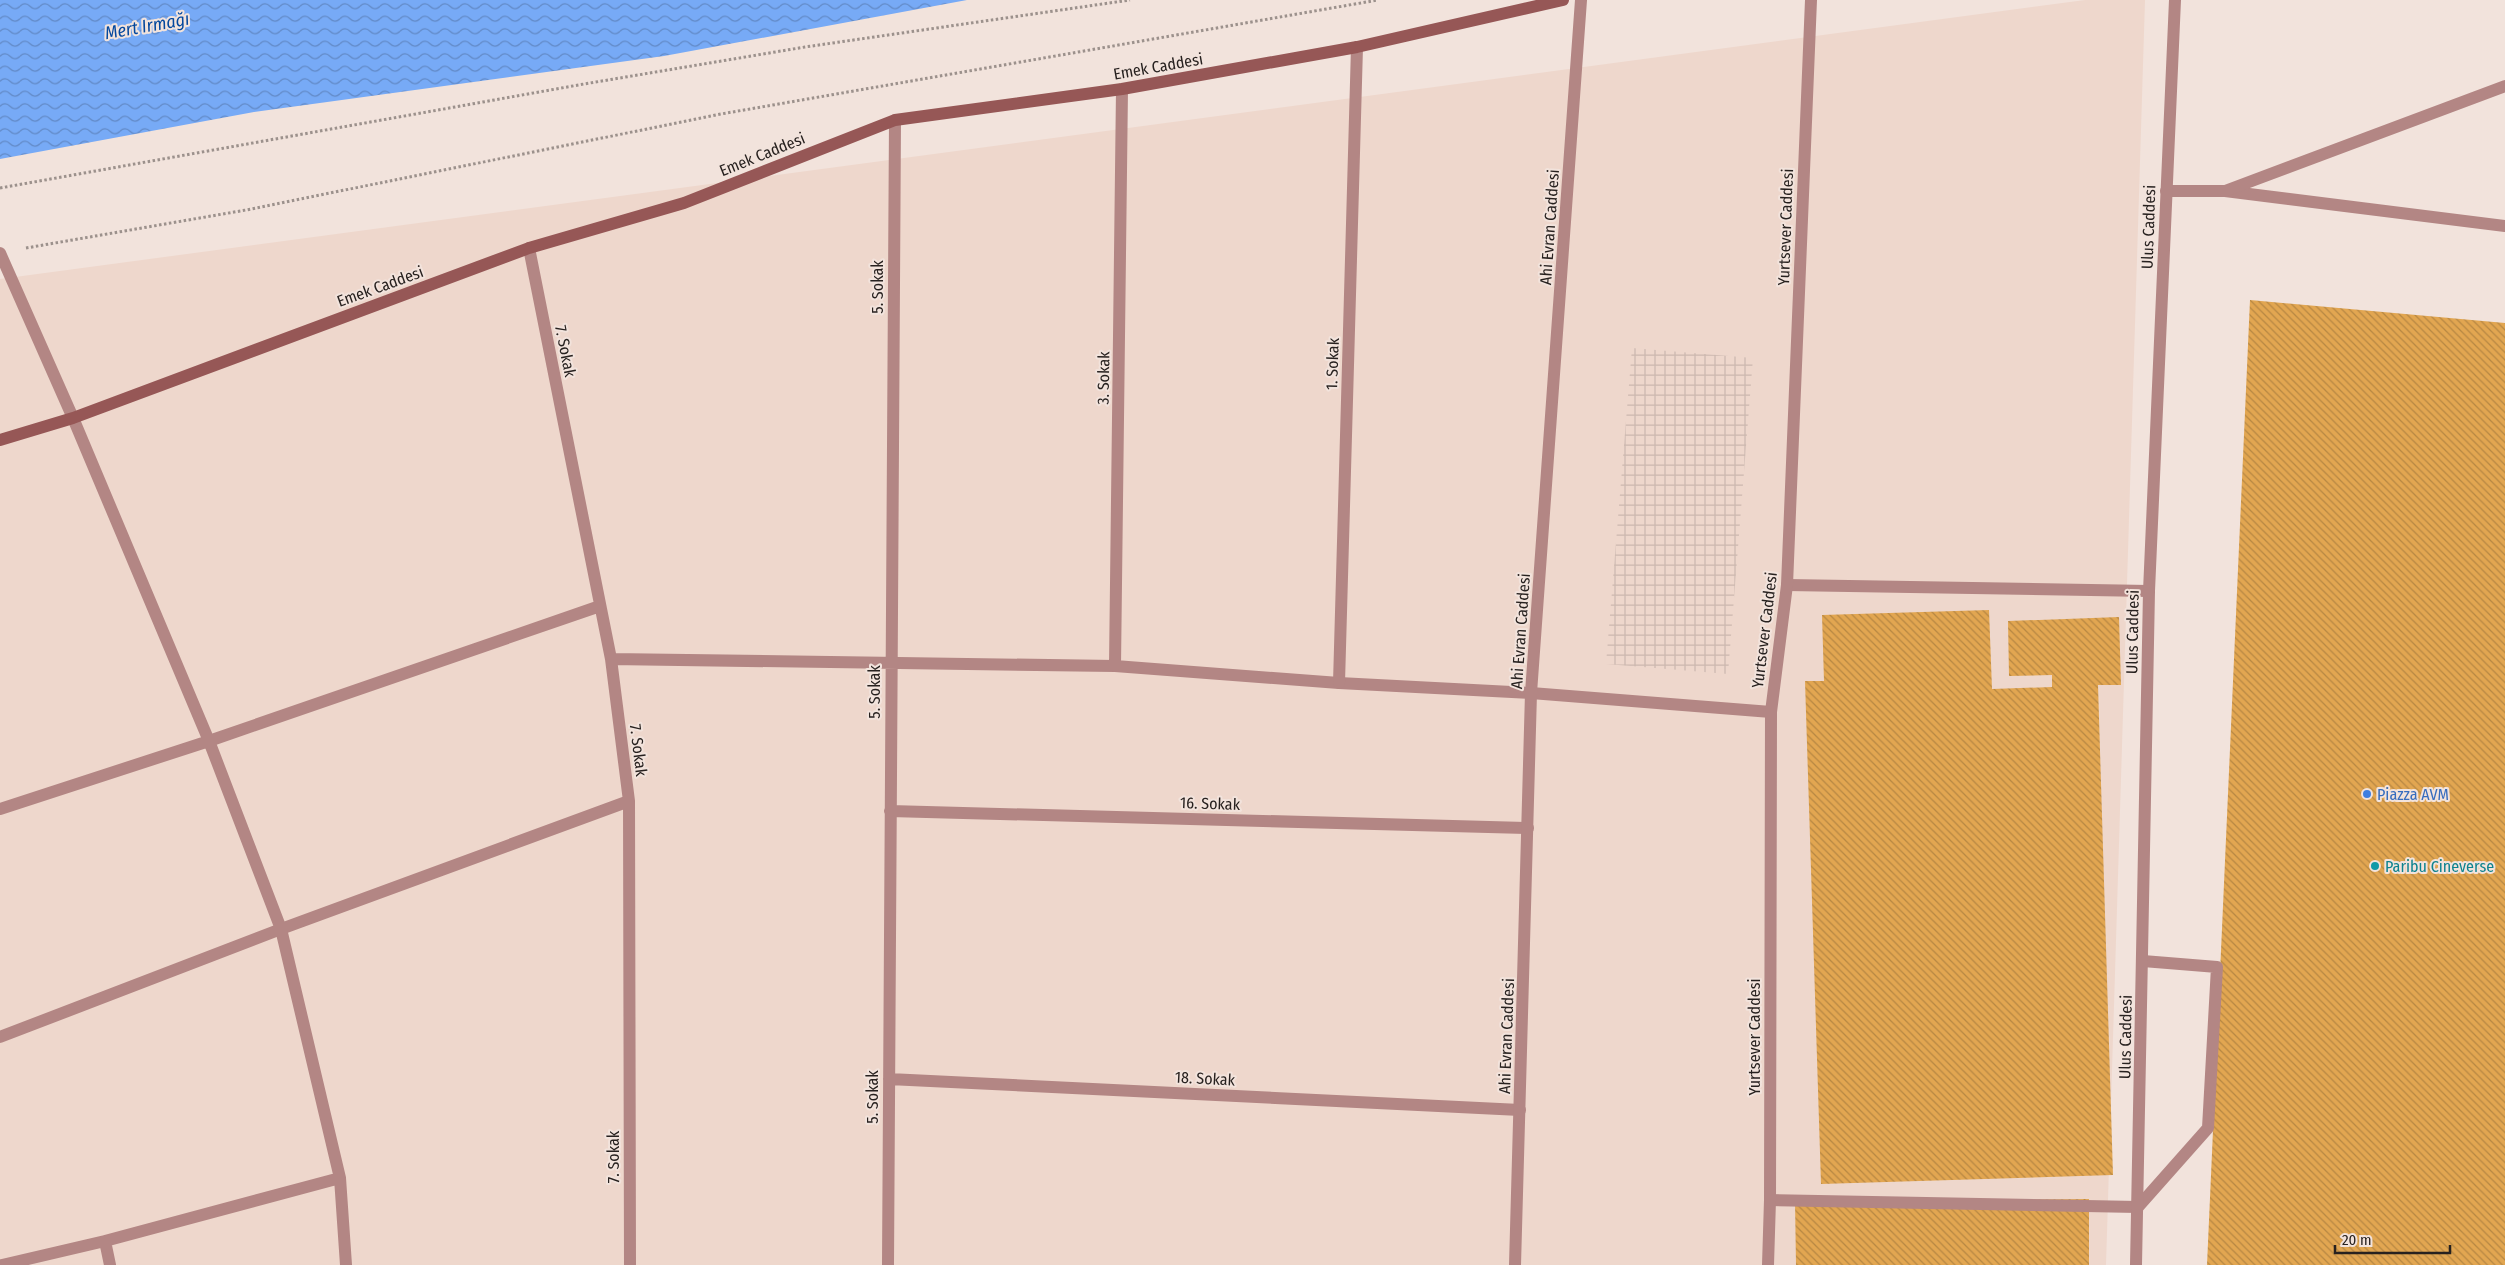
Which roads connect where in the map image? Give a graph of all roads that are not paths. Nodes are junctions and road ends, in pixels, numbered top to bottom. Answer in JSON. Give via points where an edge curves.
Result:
{"nodes":[{"id":1,"x":1563,"y":0,"type":"edge"},
{"id":2,"x":1581,"y":0,"type":"edge"},
{"id":3,"x":1810,"y":0,"type":"edge"},
{"id":4,"x":2175,"y":0,"type":"edge"},
{"id":5,"x":1357,"y":47,"type":"junction"},
{"id":6,"x":2505,"y":86,"type":"edge"},
{"id":7,"x":1122,"y":89,"type":"junction"},
{"id":8,"x":895,"y":120,"type":"junction"},
{"id":9,"x":2166,"y":191,"type":"junction"},
{"id":10,"x":2225,"y":191,"type":"junction"},
{"id":11,"x":2505,"y":226,"type":"edge"},
{"id":12,"x":529,"y":248,"type":"junction"},
{"id":13,"x":0,"y":253,"type":"edge"},
{"id":14,"x":73,"y":418,"type":"junction"},
{"id":15,"x":0,"y":440,"type":"edge"},
{"id":16,"x":1787,"y":585,"type":"junction"},
{"id":17,"x":2149,"y":591,"type":"junction"},
{"id":18,"x":600,"y":606,"type":"junction"},
{"id":19,"x":611,"y":659,"type":"junction"},
{"id":20,"x":891,"y":665,"type":"junction"},
{"id":21,"x":1116,"y":666,"type":"junction"},
{"id":22,"x":1339,"y":683,"type":"junction"},
{"id":23,"x":1531,"y":693,"type":"junction"},
{"id":24,"x":1771,"y":712,"type":"junction"},
{"id":25,"x":209,"y":741,"type":"junction"},
{"id":26,"x":629,"y":801,"type":"junction"},
{"id":27,"x":0,"y":809,"type":"edge"},
{"id":28,"x":890,"y":811,"type":"junction"},
{"id":29,"x":1528,"y":828,"type":"junction"},
{"id":30,"x":281,"y":929,"type":"junction"},
{"id":31,"x":2143,"y":961,"type":"junction"},
{"id":32,"x":0,"y":1037,"type":"edge"},
{"id":33,"x":889,"y":1079,"type":"junction"},
{"id":34,"x":1520,"y":1110,"type":"junction"},
{"id":35,"x":340,"y":1178,"type":"junction"},
{"id":36,"x":1770,"y":1200,"type":"junction"},
{"id":37,"x":2138,"y":1207,"type":"junction"},
{"id":38,"x":105,"y":1241,"type":"junction"},
{"id":39,"x":2,"y":1265,"type":"edge"},
{"id":40,"x":110,"y":1265,"type":"edge"},
{"id":41,"x":346,"y":1265,"type":"edge"},
{"id":42,"x":630,"y":1265,"type":"edge"},
{"id":43,"x":888,"y":1265,"type":"edge"},
{"id":44,"x":1515,"y":1265,"type":"edge"},
{"id":45,"x":1768,"y":1265,"type":"edge"},
{"id":46,"x":2136,"y":1265,"type":"edge"}],
"edges":[{"from":1,"to":5,"type":"main road","name":"Emek Caddesi"},
{"from":2,"to":23,"type":"street","name":"Ahi Evran Caddesi"},
{"from":3,"to":16,"type":"street","name":"Yurtsever Caddesi"},
{"from":4,"to":9,"type":"street","name":"Ulus Caddesi"},
{"from":5,"to":7,"type":"main road","name":"Emek Caddesi"},
{"from":5,"to":22,"type":"street","name":"1. Sokak"},
{"from":6,"to":10,"type":"street"},
{"from":7,"to":8,"type":"main road","name":"Emek Caddesi"},
{"from":7,"to":21,"type":"street","name":"3. Sokak"},
{"from":8,"to":12,"type":"main road","name":"Emek Caddesi","via":[[684,203]]},
{"from":8,"to":20,"type":"street","name":"5. Sokak"},
{"from":9,"to":10,"type":"street"},
{"from":9,"to":17,"type":"street","name":"Ulus Caddesi"},
{"from":10,"to":11,"type":"street"},
{"from":12,"to":14,"type":"main road","name":"Emek Caddesi"},
{"from":12,"to":18,"type":"street","name":"7. Sokak"},
{"from":13,"to":14,"type":"street"},
{"from":14,"to":15,"type":"main road","name":"Emek Caddesi"},
{"from":14,"to":25,"type":"street"},
{"from":16,"to":17,"type":"street"},
{"from":16,"to":24,"type":"street","name":"Yurtsever Caddesi"},
{"from":17,"to":31,"type":"street","name":"Ulus Caddesi"},
{"from":18,"to":19,"type":"street","name":"7. Sokak"},
{"from":18,"to":25,"type":"street"},
{"from":19,"to":20,"type":"street"},
{"from":19,"to":26,"type":"street","name":"7. Sokak"},
{"from":20,"to":21,"type":"street"},
{"from":20,"to":28,"type":"street","name":"5. Sokak"},
{"from":21,"to":22,"type":"street"},
{"from":22,"to":23,"type":"street"},
{"from":23,"to":24,"type":"street"},
{"from":23,"to":29,"type":"street","name":"Ahi Evran Caddesi"},
{"from":24,"to":36,"type":"street","name":"Yurtsever Caddesi"},
{"from":25,"to":27,"type":"street"},
{"from":25,"to":30,"type":"street"},
{"from":26,"to":30,"type":"street"},
{"from":26,"to":42,"type":"street","name":"7. Sokak"},
{"from":28,"to":29,"type":"street","name":"16. Sokak"},
{"from":28,"to":33,"type":"street","name":"5. Sokak"},
{"from":29,"to":34,"type":"street","name":"Ahi Evran Caddesi"},
{"from":30,"to":32,"type":"street"},
{"from":30,"to":35,"type":"street"},
{"from":31,"to":37,"type":"street","name":"Ulus Caddesi"},
{"from":31,"to":37,"type":"street","via":[[2217,967],[2208,1128]]},
{"from":33,"to":34,"type":"street","name":"18. Sokak"},
{"from":33,"to":43,"type":"street","name":"5. Sokak"},
{"from":34,"to":44,"type":"street","name":"Ahi Evran Caddesi"},
{"from":35,"to":38,"type":"street"},
{"from":35,"to":41,"type":"street"},
{"from":36,"to":37,"type":"street"},
{"from":36,"to":45,"type":"street","name":"Yurtsever Caddesi"},
{"from":37,"to":46,"type":"street","name":"Ulus Caddesi"},
{"from":38,"to":39,"type":"street"},
{"from":38,"to":40,"type":"street"}]}
